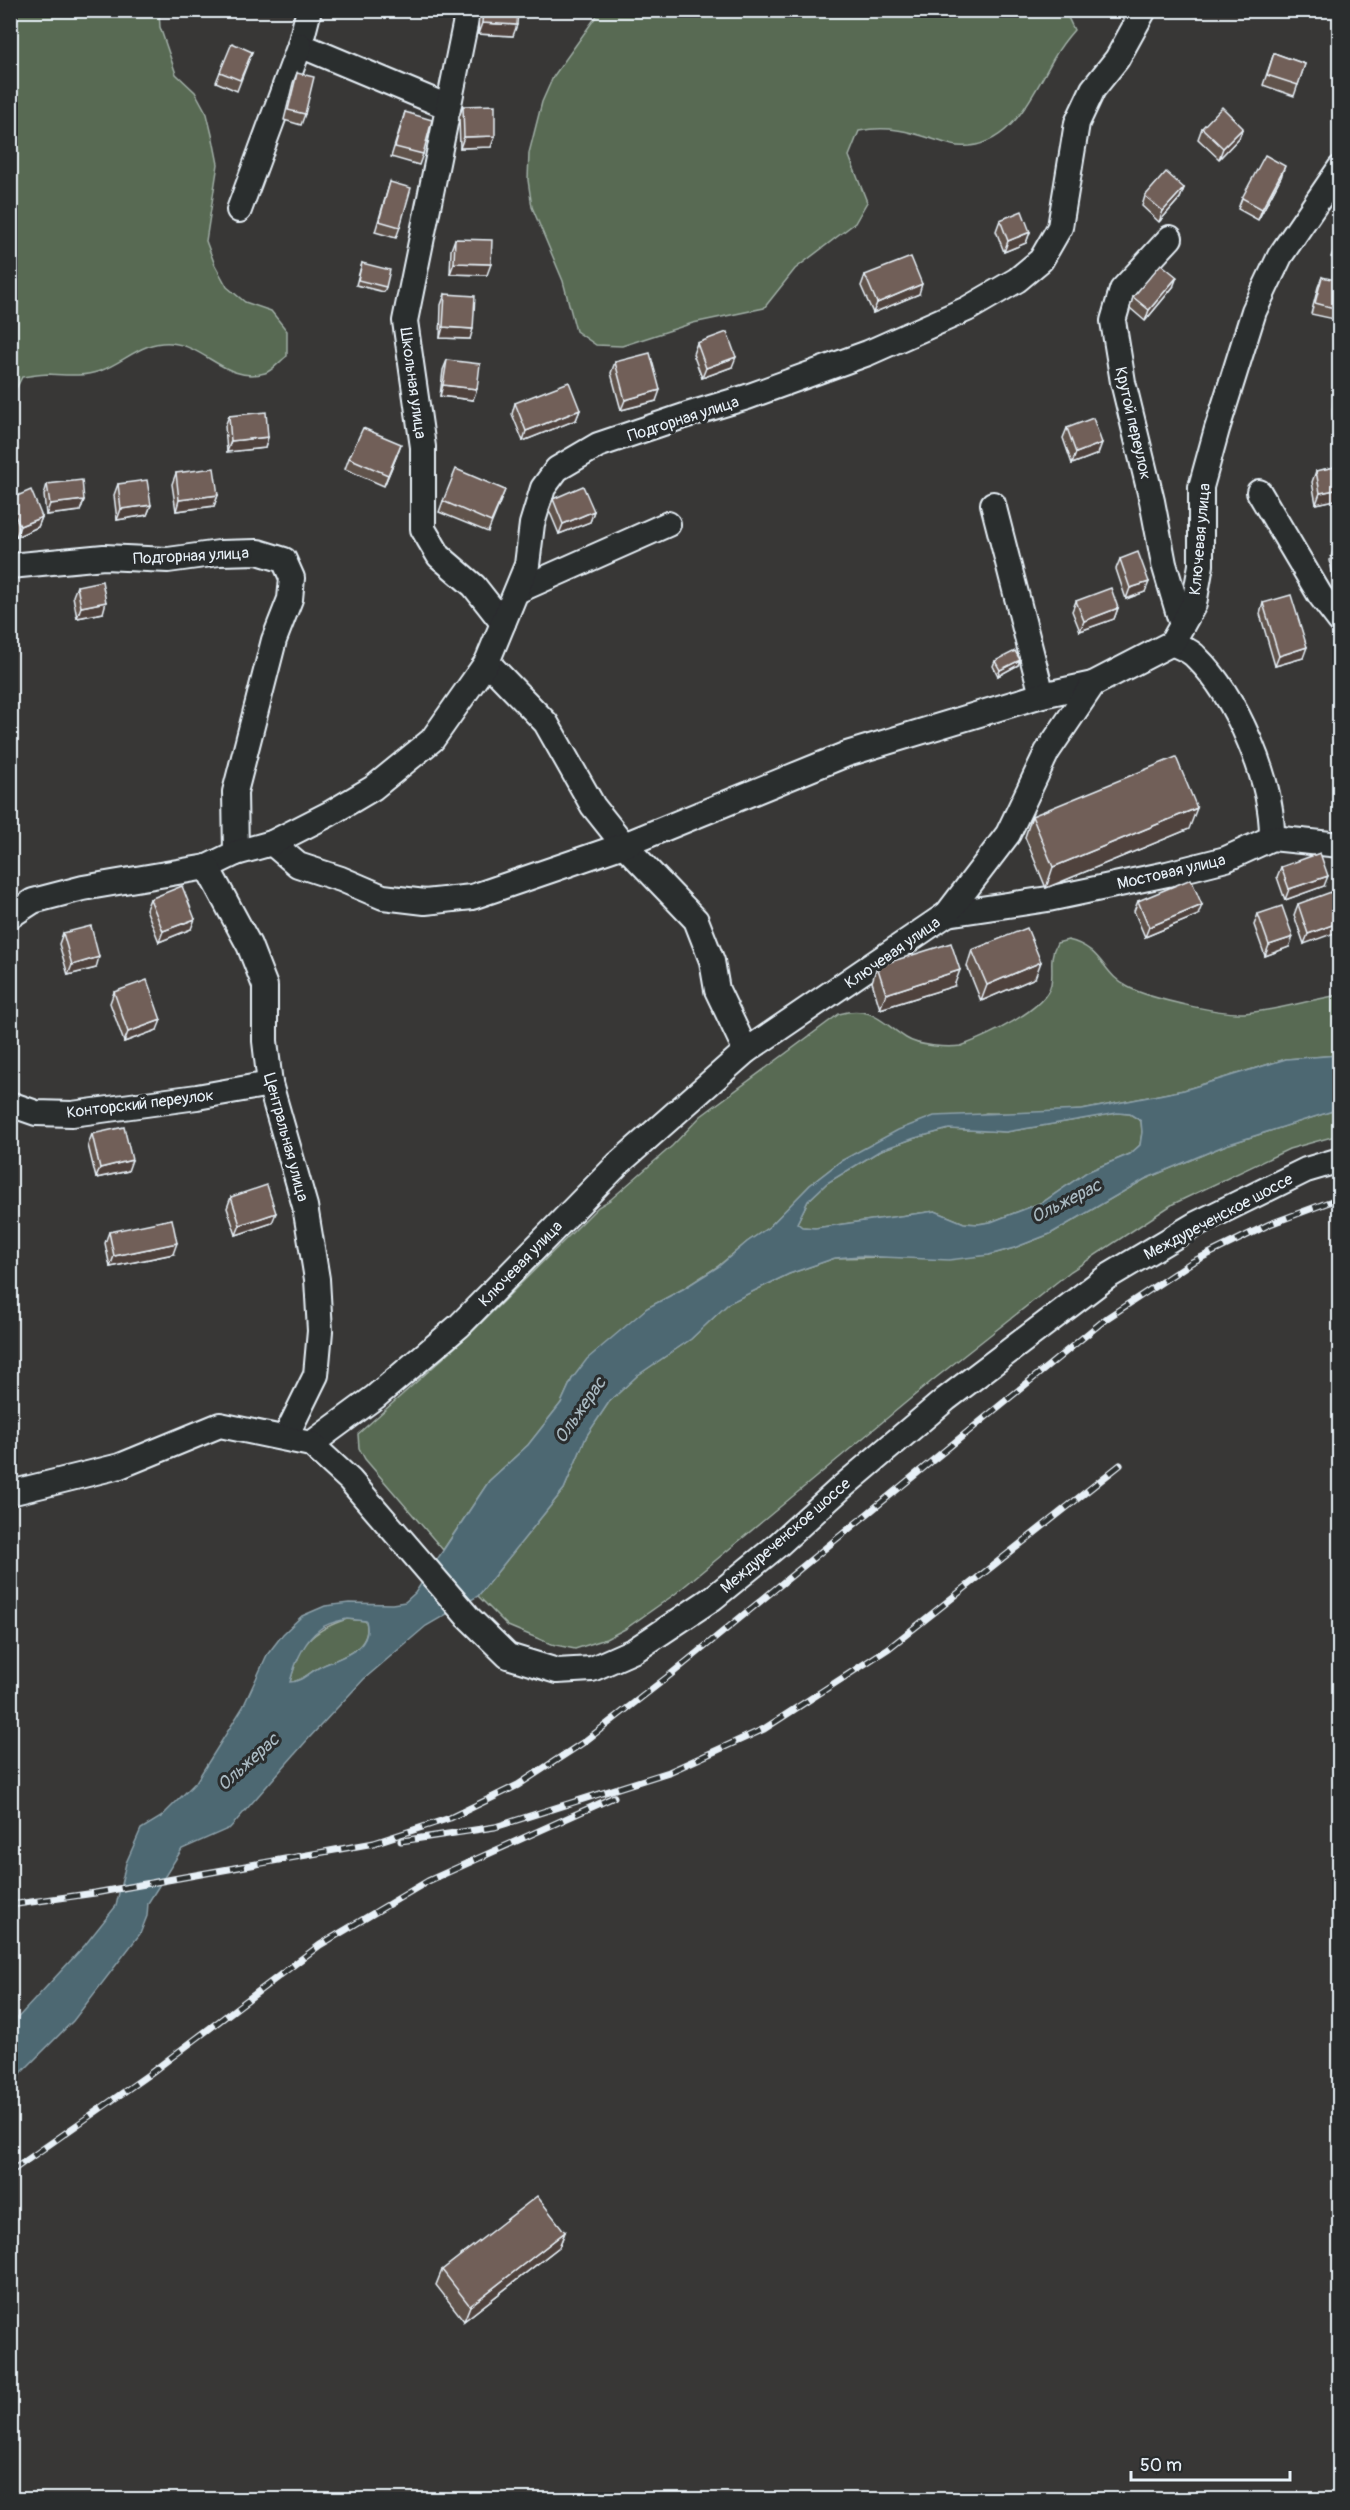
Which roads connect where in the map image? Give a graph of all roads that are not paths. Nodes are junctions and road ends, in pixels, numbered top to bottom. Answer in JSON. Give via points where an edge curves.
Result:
{"nodes":[{"id":1,"x":309,"y":10,"type":"edge"},
{"id":2,"x":468,"y":10,"type":"edge"},
{"id":3,"x":1144,"y":10,"type":"edge"},
{"id":4,"x":300,"y":45,"type":"junction"},
{"id":5,"x":447,"y":107,"type":"junction"},
{"id":6,"x":1340,"y":168,"type":"edge"},
{"id":7,"x":239,"y":210,"type":"dead end"},
{"id":8,"x":1170,"y":238,"type":"dead end"},
{"id":9,"x":1259,"y":492,"type":"dead end"},
{"id":10,"x":993,"y":504,"type":"dead end"},
{"id":11,"x":668,"y":524,"type":"dead end"},
{"id":12,"x":10,"y":566,"type":"edge"},
{"id":13,"x":517,"y":591,"type":"junction"},
{"id":14,"x":1340,"y":621,"type":"edge"},
{"id":15,"x":503,"y":623,"type":"junction"},
{"id":16,"x":1177,"y":634,"type":"junction"},
{"id":17,"x":487,"y":662,"type":"junction"},
{"id":18,"x":1093,"y":684,"type":"junction"},
{"id":19,"x":1042,"y":695,"type":"junction"},
{"id":20,"x":1272,"y":838,"type":"junction"},
{"id":21,"x":272,"y":843,"type":"junction"},
{"id":22,"x":624,"y":845,"type":"junction"},
{"id":23,"x":1340,"y":845,"type":"edge"},
{"id":24,"x":236,"y":853,"type":"junction"},
{"id":25,"x":207,"y":867,"type":"junction"},
{"id":26,"x":947,"y":914,"type":"junction"},
{"id":27,"x":10,"y":916,"type":"edge"},
{"id":28,"x":746,"y":1051,"type":"junction"},
{"id":29,"x":270,"y":1084,"type":"junction"},
{"id":30,"x":10,"y":1104,"type":"edge"},
{"id":31,"x":1340,"y":1160,"type":"edge"},
{"id":32,"x":285,"y":1438,"type":"junction"},
{"id":33,"x":311,"y":1444,"type":"junction"},
{"id":34,"x":10,"y":1493,"type":"edge"}],
"edges":[{"from":1,"to":4,"type":"street"},
{"from":2,"to":5,"type":"street","name":"Школьная улица"},
{"from":3,"to":13,"type":"street","name":"Подгорная улица","via":[[1117,58],[1093,89],[1077,123],[1060,227],[1041,260],[1017,280],[967,309],[868,353],[598,446],[557,469],[543,488],[532,524],[527,565]]},
{"from":4,"to":5,"type":"street"},
{"from":4,"to":7,"type":"street"},
{"from":5,"to":15,"type":"street","name":"Школьная улица","via":[[405,321],[423,447],[423,529],[439,556],[474,586]]},
{"from":6,"to":16,"type":"street","name":"Ключевая улица","via":[[1280,256],[1254,311],[1201,487],[1201,565],[1194,604]]},
{"from":8,"to":16,"type":"street","name":"Крутой переулок","via":[[1122,290],[1113,321]]},
{"from":9,"to":14,"type":"street","via":[[1320,595]]},
{"from":10,"to":19,"type":"street"},
{"from":11,"to":13,"type":"street"},
{"from":12,"to":24,"type":"street","name":"Подгорная улица","via":[[104,557],[168,560],[258,552],[284,560],[292,578],[290,599],[274,640],[235,792]]},
{"from":13,"to":15,"type":"street","name":"Подгорная улица"},
{"from":15,"to":17,"type":"street","name":"Подгорная улица"},
{"from":16,"to":18,"type":"street","name":"Ключевая улица"},
{"from":16,"to":20,"type":"street","via":[[1220,686],[1251,743],[1273,816]]},
{"from":17,"to":21,"type":"street","name":"Подгорная улица","via":[[432,740],[373,788]]},
{"from":17,"to":22,"type":"street","via":[[546,723],[593,806]]},
{"from":18,"to":19,"type":"street"},
{"from":18,"to":26,"type":"street","name":"Ключевая улица","via":[[1047,752],[1008,834]]},
{"from":19,"to":22,"type":"street","via":[[847,754]]},
{"from":20,"to":23,"type":"street"},
{"from":20,"to":26,"type":"street","name":"Мостовая улица","via":[[1226,860],[1167,874],[1048,899]]},
{"from":21,"to":22,"type":"street","via":[[298,865],[383,897],[425,902],[472,897]]},
{"from":21,"to":24,"type":"street","name":"Подгорная улица"},
{"from":22,"to":28,"type":"street","via":[[696,920],[712,961],[717,990]]},
{"from":24,"to":25,"type":"street","name":"Подгорная улица"},
{"from":25,"to":27,"type":"street","via":[[83,888],[33,902]]},
{"from":25,"to":29,"type":"street","name":"Центральная улица","via":[[249,945],[265,986]]},
{"from":26,"to":28,"type":"street","name":"Ключевая улица"},
{"from":28,"to":33,"type":"street","name":"Ключевая улица","via":[[618,1164],[459,1326],[375,1397]]},
{"from":29,"to":30,"type":"street","name":"Конторский переулок","via":[[72,1114],[36,1113]]},
{"from":29,"to":32,"type":"street","name":"Центральная улица","via":[[305,1206],[317,1279],[320,1331],[316,1375]]},
{"from":31,"to":33,"type":"street","name":"Междуреченское шоссе","via":[[1306,1170],[1196,1224],[1107,1277],[946,1399],[712,1598],[635,1650],[592,1669],[557,1671],[508,1656],[468,1617],[350,1480]]},
{"from":32,"to":33,"type":"street","name":"Междуреченское шоссе"},
{"from":32,"to":34,"type":"street","name":"Междуреченское шоссе","via":[[220,1425],[120,1466]]}]}
